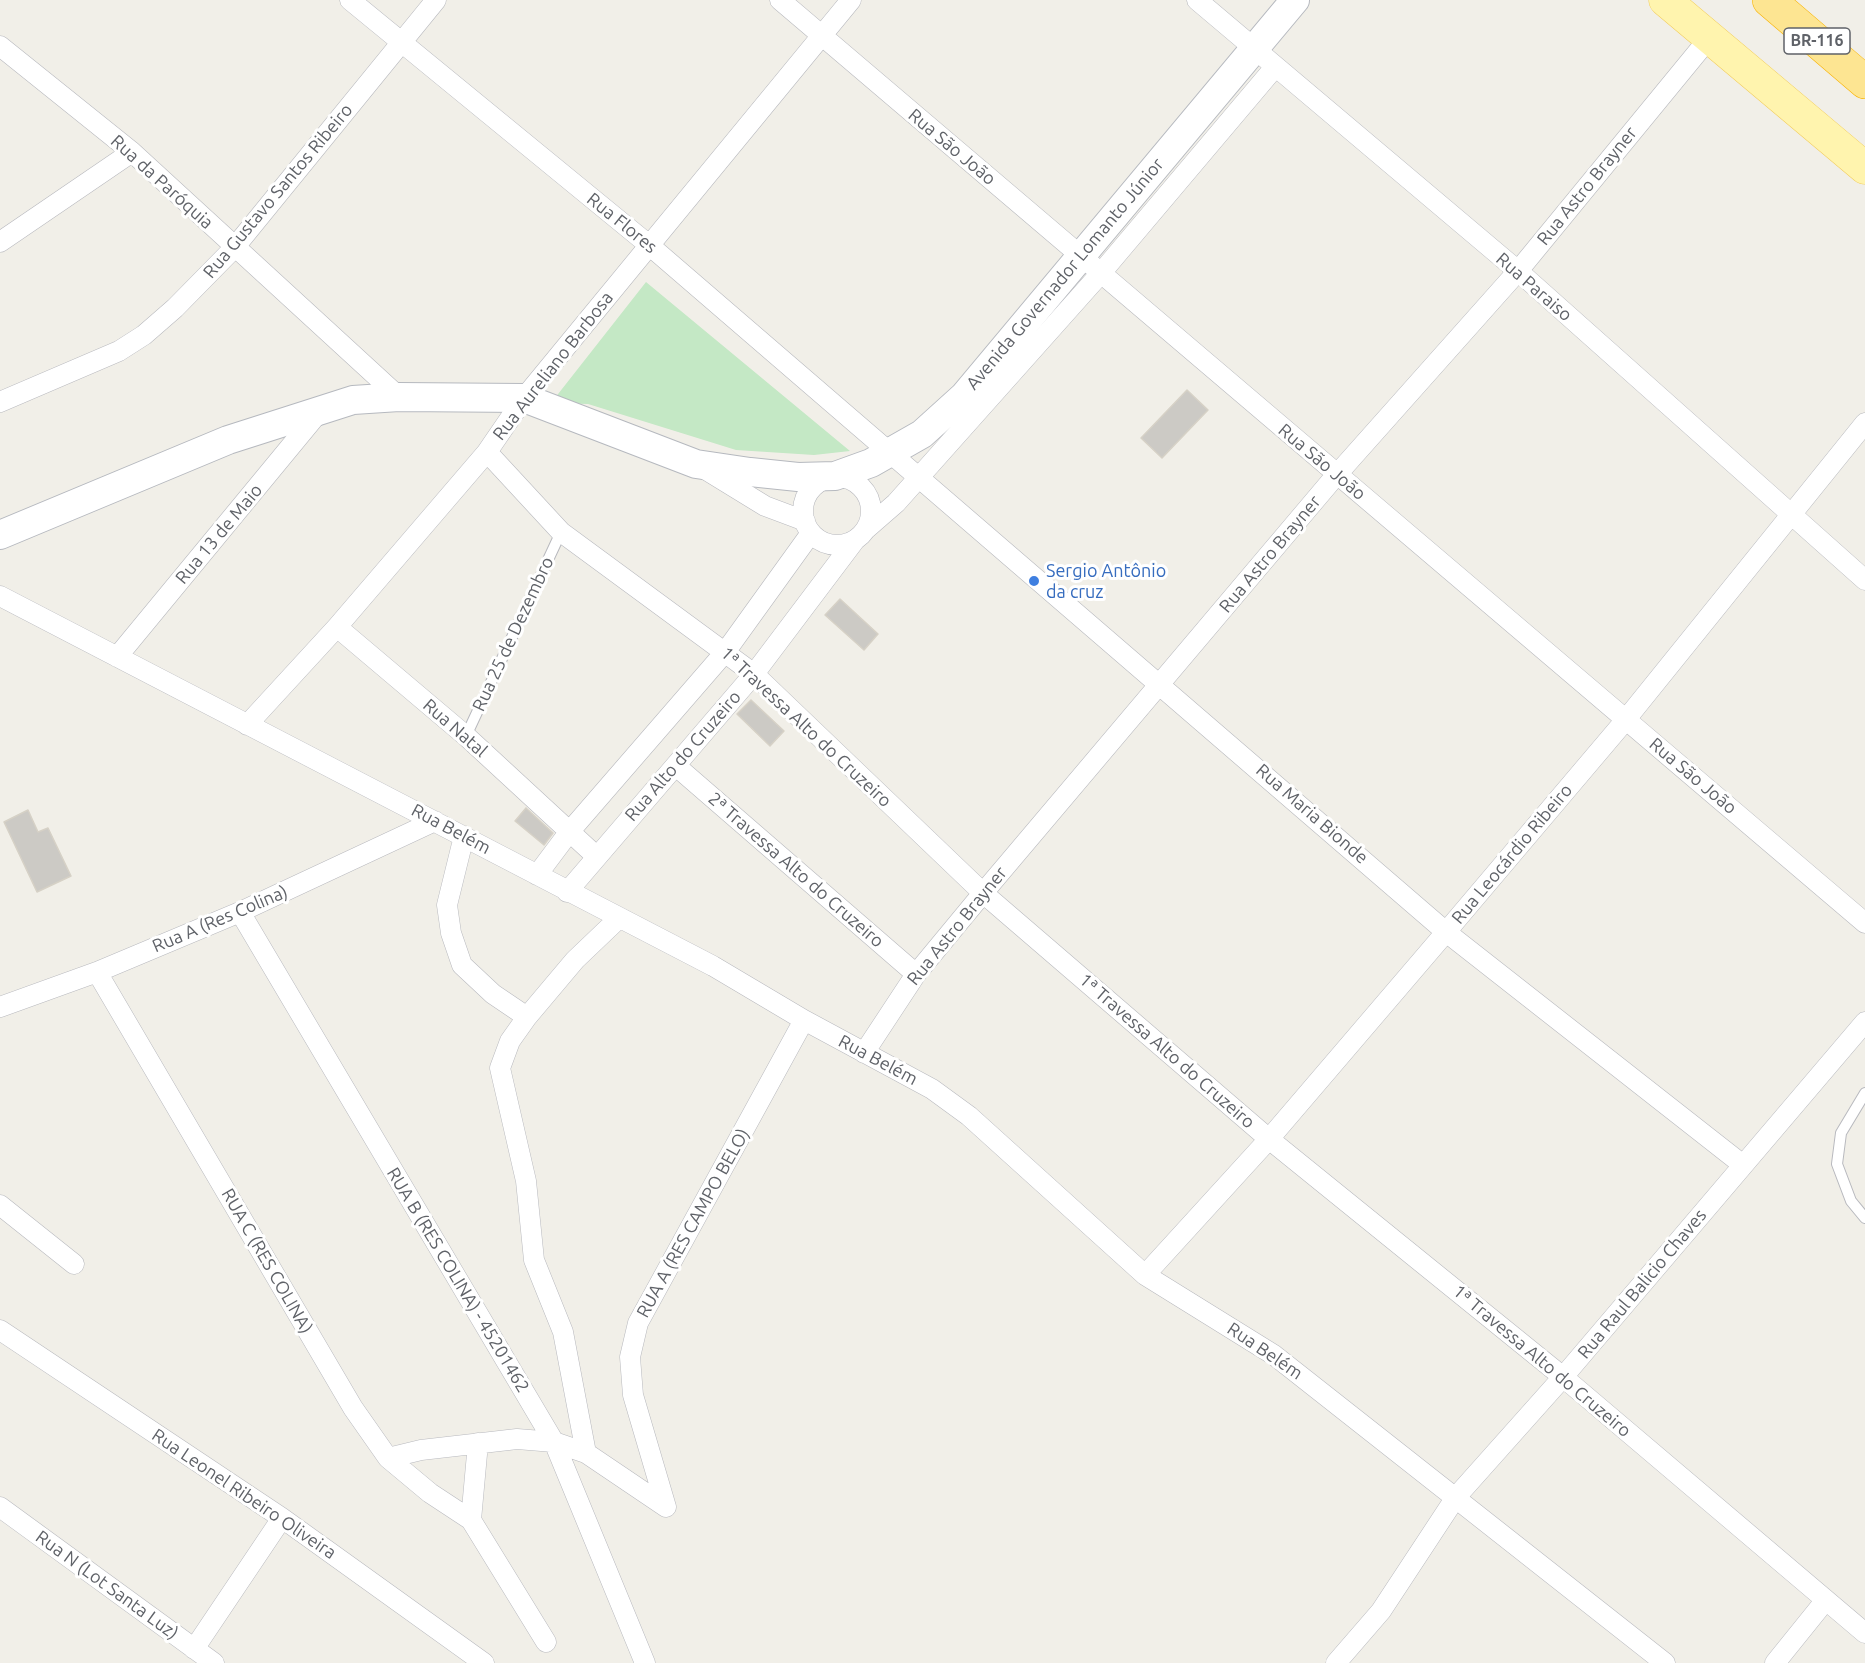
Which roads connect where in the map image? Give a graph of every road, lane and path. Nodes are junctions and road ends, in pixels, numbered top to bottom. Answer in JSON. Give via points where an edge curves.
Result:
{"nodes":[{"id":1,"x":350,"y":0,"type":"edge"},
{"id":2,"x":436,"y":0,"type":"edge"},
{"id":3,"x":780,"y":0,"type":"edge"},
{"id":4,"x":851,"y":0,"type":"edge"},
{"id":5,"x":1197,"y":0,"type":"edge"},
{"id":6,"x":1295,"y":0,"type":"edge"},
{"id":7,"x":1665,"y":0,"type":"edge"},
{"id":8,"x":1769,"y":0,"type":"edge"},
{"id":9,"x":822,"y":36,"type":"junction"},
{"id":10,"x":1710,"y":37,"type":"junction"},
{"id":11,"x":401,"y":43,"type":"junction"},
{"id":12,"x":0,"y":46,"type":"edge"},
{"id":13,"x":1253,"y":48,"type":"junction"},
{"id":14,"x":1275,"y":67,"type":"junction"},
{"id":15,"x":1865,"y":82,"type":"edge"},
{"id":16,"x":132,"y":152,"type":"junction"},
{"id":17,"x":1865,"y":168,"type":"edge"},
{"id":18,"x":0,"y":242,"type":"edge"},
{"id":19,"x":649,"y":245,"type":"junction"},
{"id":20,"x":234,"y":248,"type":"junction"},
{"id":21,"x":1080,"y":255,"type":"junction"},
{"id":22,"x":1518,"y":271,"type":"junction"},
{"id":23,"x":1101,"y":273,"type":"junction"},
{"id":24,"x":399,"y":397,"type":"junction"},
{"id":25,"x":524,"y":398,"type":"junction"},
{"id":26,"x":0,"y":402,"type":"edge"},
{"id":27,"x":321,"y":410,"type":"junction"},
{"id":28,"x":1865,"y":423,"type":"edge"},
{"id":29,"x":891,"y":451,"type":"junction"},
{"id":30,"x":487,"y":452,"type":"junction"},
{"id":31,"x":696,"y":464,"type":"junction"},
{"id":32,"x":1337,"y":474,"type":"junction"},
{"id":33,"x":918,"y":475,"type":"junction"},
{"id":34,"x":836,"y":476,"type":"junction"},
{"id":35,"x":1789,"y":515,"type":"junction"},
{"id":36,"x":808,"y":527,"type":"junction"},
{"id":37,"x":561,"y":532,"type":"junction"},
{"id":38,"x":0,"y":535,"type":"edge"},
{"id":39,"x":860,"y":535,"type":"junction"},
{"id":40,"x":1865,"y":580,"type":"edge"},
{"id":41,"x":0,"y":596,"type":"edge"},
{"id":42,"x":337,"y":627,"type":"junction"},
{"id":43,"x":726,"y":651,"type":"junction"},
{"id":44,"x":117,"y":657,"type":"junction"},
{"id":45,"x":754,"y":674,"type":"junction"},
{"id":46,"x":1162,"y":684,"type":"junction"},
{"id":47,"x":1625,"y":719,"type":"junction"},
{"id":48,"x":247,"y":725,"type":"junction"},
{"id":49,"x":466,"y":736,"type":"junction"},
{"id":50,"x":676,"y":766,"type":"junction"},
{"id":51,"x":435,"y":820,"type":"junction"},
{"id":52,"x":570,"y":831,"type":"junction"},
{"id":53,"x":464,"y":836,"type":"junction"},
{"id":54,"x":596,"y":856,"type":"junction"},
{"id":55,"x":537,"y":875,"type":"junction"},
{"id":56,"x":567,"y":892,"type":"junction"},
{"id":57,"x":983,"y":893,"type":"junction"},
{"id":58,"x":240,"y":912,"type":"junction"},
{"id":59,"x":618,"y":919,"type":"junction"},
{"id":60,"x":1865,"y":923,"type":"edge"},
{"id":61,"x":1446,"y":932,"type":"junction"},
{"id":62,"x":97,"y":972,"type":"junction"},
{"id":63,"x":916,"y":974,"type":"junction"},
{"id":64,"x":0,"y":1007,"type":"edge"},
{"id":65,"x":527,"y":1017,"type":"junction"},
{"id":66,"x":804,"y":1020,"type":"junction"},
{"id":67,"x":1865,"y":1022,"type":"edge"},
{"id":68,"x":864,"y":1053,"type":"junction"},
{"id":69,"x":1865,"y":1093,"type":"edge"},
{"id":70,"x":1269,"y":1139,"type":"junction"},
{"id":71,"x":1743,"y":1165,"type":"junction"},
{"id":72,"x":0,"y":1205,"type":"edge"},
{"id":73,"x":1865,"y":1218,"type":"edge"},
{"id":74,"x":74,"y":1264,"type":"dead end"},
{"id":75,"x":1145,"y":1275,"type":"junction"},
{"id":76,"x":0,"y":1330,"type":"edge"},
{"id":77,"x":1563,"y":1377,"type":"junction"},
{"id":78,"x":478,"y":1443,"type":"junction"},
{"id":79,"x":554,"y":1443,"type":"junction"},
{"id":80,"x":586,"y":1453,"type":"junction"},
{"id":81,"x":388,"y":1458,"type":"junction"},
{"id":82,"x":1456,"y":1497,"type":"junction"},
{"id":83,"x":0,"y":1507,"type":"edge"},
{"id":84,"x":282,"y":1518,"type":"junction"},
{"id":85,"x":471,"y":1520,"type":"junction"},
{"id":86,"x":1825,"y":1601,"type":"junction"},
{"id":87,"x":1865,"y":1633,"type":"edge"},
{"id":88,"x":546,"y":1642,"type":"dead end"},
{"id":89,"x":194,"y":1648,"type":"junction"},
{"id":90,"x":214,"y":1663,"type":"edge"},
{"id":91,"x":484,"y":1663,"type":"edge"},
{"id":92,"x":645,"y":1663,"type":"edge"},
{"id":93,"x":1336,"y":1663,"type":"edge"},
{"id":94,"x":1665,"y":1663,"type":"edge"},
{"id":95,"x":1775,"y":1663,"type":"edge"}],
"edges":[{"from":1,"to":11,"type":"street","name":"Rua Flores"},
{"from":2,"to":11,"type":"street","name":"Rua Gustavo Santos Ribeiro"},
{"from":3,"to":9,"type":"street","name":"Rua São João"},
{"from":4,"to":9,"type":"street","name":"Rua Aureliano Barbosa"},
{"from":5,"to":13,"type":"street","name":"Rua Paraiso"},
{"from":6,"to":13,"type":"main road","name":"Avenida Governador Lomanto Júnior"},
{"from":7,"to":10,"type":"main road"},
{"from":8,"to":15,"type":"highway","number":"BR-116"},
{"from":9,"to":19,"type":"street","name":"Rua Aureliano Barbosa"},
{"from":9,"to":21,"type":"street","name":"Rua São João"},
{"from":10,"to":17,"type":"main road"},
{"from":10,"to":22,"type":"street","name":"Rua Astro Brayner"},
{"from":11,"to":19,"type":"street","name":"Rua Flores"},
{"from":11,"to":20,"type":"street","name":"Rua Gustavo Santos Ribeiro"},
{"from":12,"to":16,"type":"street","name":"Rua da Paróquia"},
{"from":13,"to":14,"type":"street","name":"Rua Paraiso"},
{"from":13,"to":21,"type":"main road","name":"Avenida Governador Lomanto Júnior"},
{"from":14,"to":22,"type":"street","name":"Rua Paraiso"},
{"from":14,"to":23,"type":"street","name":"Rua Alto do Cruzeiro"},
{"from":16,"to":18,"type":"street"},
{"from":16,"to":20,"type":"street","name":"Rua da Paróquia"},
{"from":19,"to":25,"type":"street","name":"Rua Aureliano Barbosa"},
{"from":19,"to":29,"type":"street","name":"Rua Flores"},
{"from":20,"to":24,"type":"street","name":"Rua da Paróquia"},
{"from":20,"to":26,"type":"street","name":"Rua Gustavo Santos Ribeiro","via":[[144,334],[118,351]]},
{"from":21,"to":23,"type":"street","name":"Rua São João"},
{"from":21,"to":29,"type":"main road","name":"Avenida Governador Lomanto Júnior","via":[[964,396],[922,434]]},
{"from":22,"to":32,"type":"street","name":"Rua Astro Brayner"},
{"from":22,"to":35,"type":"street","name":"Rua Paraiso"},
{"from":23,"to":32,"type":"street","name":"Rua São João"},
{"from":23,"to":33,"type":"street","name":"Rua Alto do Cruzeiro"},
{"from":24,"to":25,"type":"main road","name":"Avenida Governador Lomanto Júnior"},
{"from":24,"to":27,"type":"main road","name":"Avenida Governador Lomanto Júnior","via":[[353,400]]},
{"from":25,"to":30,"type":"street","name":"Rua Aureliano Barbosa"},
{"from":25,"to":31,"type":"main road","name":"Avenida Governador Lomanto Júnior"},
{"from":27,"to":38,"type":"main road","name":"Avenida Governador Lomanto Júnior","via":[[228,440]]},
{"from":27,"to":44,"type":"street","name":"Rua 13 de Maio"},
{"from":28,"to":35,"type":"street","name":"Rua Leocárdio Ribeiro"},
{"from":29,"to":33,"type":"street","name":"Rua Maria Bionde"},
{"from":29,"to":34,"type":"main road","name":"Avenida Governador Lomanto Júnior"},
{"from":30,"to":37,"type":"street","name":"1ª Travessa Alto do Cruzeiro"},
{"from":30,"to":42,"type":"street","name":"Rua Aureliano Barbosa"},
{"from":31,"to":34,"type":"main road","name":"Avenida Governador Lomanto Júnior","via":[[798,477]]},
{"from":31,"to":36,"type":"street"},
{"from":32,"to":46,"type":"street","name":"Rua Astro Brayner"},
{"from":32,"to":47,"type":"street","name":"Rua São João"},
{"from":33,"to":39,"type":"street","name":"Rua Alto do Cruzeiro"},
{"from":33,"to":46,"type":"street","name":"Rua Maria Bionde"},
{"from":34,"to":36,"type":"street","via":[[825,478],[809,491],[805,500]]},
{"from":34,"to":39,"type":"street","via":[[859,484],[867,494],[871,512]]},
{"from":35,"to":40,"type":"street","name":"Rua Paraiso"},
{"from":35,"to":47,"type":"street","name":"Rua Leocárdio Ribeiro"},
{"from":36,"to":39,"type":"street","via":[[827,544],[837,545]]},
{"from":36,"to":43,"type":"street","name":"Rua Alto do Cruzeiro"},
{"from":37,"to":43,"type":"street","name":"1ª Travessa Alto do Cruzeiro"},
{"from":37,"to":49,"type":"lane","name":"Rua 25 de Dezembro"},
{"from":39,"to":45,"type":"street","name":"Rua Alto do Cruzeiro"},
{"from":41,"to":44,"type":"street","name":"Rua Belém"},
{"from":42,"to":48,"type":"street","name":"Rua Aureliano Barbosa"},
{"from":42,"to":49,"type":"street","name":"Rua Natal"},
{"from":43,"to":45,"type":"street","name":"1ª Travessa Alto do Cruzeiro"},
{"from":43,"to":52,"type":"street","name":"Rua Alto do Cruzeiro"},
{"from":44,"to":48,"type":"street","name":"Rua Belém"},
{"from":45,"to":50,"type":"street","name":"Rua Alto do Cruzeiro"},
{"from":45,"to":57,"type":"street","name":"1ª Travessa Alto do Cruzeiro"},
{"from":46,"to":57,"type":"street","name":"Rua Astro Brayner"},
{"from":46,"to":61,"type":"street","name":"Rua Maria Bionde"},
{"from":47,"to":60,"type":"street","name":"Rua São João"},
{"from":47,"to":61,"type":"street","name":"Rua Leocárdio Ribeiro"},
{"from":48,"to":51,"type":"street","name":"Rua Belém"},
{"from":49,"to":52,"type":"street","name":"Rua Natal"},
{"from":50,"to":54,"type":"street","name":"Rua Alto do Cruzeiro"},
{"from":50,"to":63,"type":"street","name":"2ª Travessa Alto do Cruzeiro"},
{"from":51,"to":53,"type":"street","name":"Rua Belém"},
{"from":51,"to":58,"type":"street","name":"Rua A (Res Colina)","via":[[387,846]]},
{"from":52,"to":54,"type":"street"},
{"from":52,"to":55,"type":"street","name":"Rua Alto do Cruzeiro"},
{"from":53,"to":55,"type":"street","name":"Rua Belém"},
{"from":53,"to":65,"type":"street","via":[[447,905],[462,965]]},
{"from":54,"to":56,"type":"street","name":"Rua Alto do Cruzeiro"},
{"from":55,"to":56,"type":"street","name":"Rua Belém"},
{"from":56,"to":59,"type":"street","name":"Rua Belém"},
{"from":57,"to":63,"type":"street","name":"Rua Astro Brayner"},
{"from":57,"to":70,"type":"street","name":"1ª Travessa Alto do Cruzeiro"},
{"from":58,"to":62,"type":"street","name":"Rua A (Res Colina)"},
{"from":58,"to":79,"type":"street","name":"RUA B (RES COLINA) - 45201462"},
{"from":59,"to":65,"type":"street","via":[[575,960]]},
{"from":59,"to":66,"type":"street","name":"Rua Belém","via":[[713,966]]},
{"from":61,"to":70,"type":"street","name":"Rua Leocárdio Ribeiro"},
{"from":61,"to":71,"type":"street","name":"Rua Maria Bionde"},
{"from":62,"to":64,"type":"street","name":"Rua A (Res Colina)"},
{"from":62,"to":81,"type":"street","name":"RUA C (RES COLINA)","via":[[353,1408]]},
{"from":63,"to":68,"type":"street","name":"Rua Astro Brayner"},
{"from":65,"to":80,"type":"street","via":[[510,1041],[500,1068],[526,1180],[534,1260],[563,1332]]},
{"from":66,"to":68,"type":"street","name":"Rua Belém"},
{"from":66,"to":80,"type":"street","name":"RUA A (RES CAMPO BELO)","via":[[638,1323],[630,1357],[633,1395],[666,1507]]},
{"from":67,"to":71,"type":"street","name":"Rua Raul Balicio Chaves"},
{"from":68,"to":75,"type":"street","name":"Rua Belém","via":[[932,1089],[969,1116]]},
{"from":69,"to":73,"type":"lane","via":[[1841,1133],[1837,1164],[1851,1201]]},
{"from":70,"to":75,"type":"street","name":"Rua Leocárdio Ribeiro"},
{"from":70,"to":77,"type":"street","name":"1ª Travessa Alto do Cruzeiro"},
{"from":71,"to":77,"type":"street","name":"Rua Raul Balicio Chaves"},
{"from":72,"to":74,"type":"street"},
{"from":75,"to":82,"type":"street","name":"Rua Belém","via":[[1274,1355]]},
{"from":76,"to":84,"type":"street","name":"Rua Leonel Ribeiro Oliveira"},
{"from":77,"to":82,"type":"street","name":"Rua Raul Balicio Chaves"},
{"from":77,"to":86,"type":"street","name":"1ª Travessa Alto do Cruzeiro"},
{"from":78,"to":79,"type":"street","via":[[517,1439]]},
{"from":78,"to":81,"type":"street"},
{"from":78,"to":85,"type":"street"},
{"from":79,"to":80,"type":"street"},
{"from":79,"to":92,"type":"street","name":"RUA B (RES COLINA) - 45201462"},
{"from":81,"to":85,"type":"street","name":"RUA C (RES COLINA)"},
{"from":82,"to":93,"type":"street","name":"Rua Raul Balicio Chaves","via":[[1381,1611]]},
{"from":82,"to":94,"type":"street","name":"Rua Belém"},
{"from":83,"to":89,"type":"street","name":"Rua N (Lot Santa Luz)"},
{"from":84,"to":89,"type":"street"},
{"from":84,"to":91,"type":"street","name":"Rua Leonel Ribeiro Oliveira"},
{"from":85,"to":88,"type":"street"},
{"from":86,"to":87,"type":"street","name":"1ª Travessa Alto do Cruzeiro"},
{"from":86,"to":95,"type":"street"},
{"from":89,"to":90,"type":"street","name":"Rua N (Lot Santa Luz)"}]}
